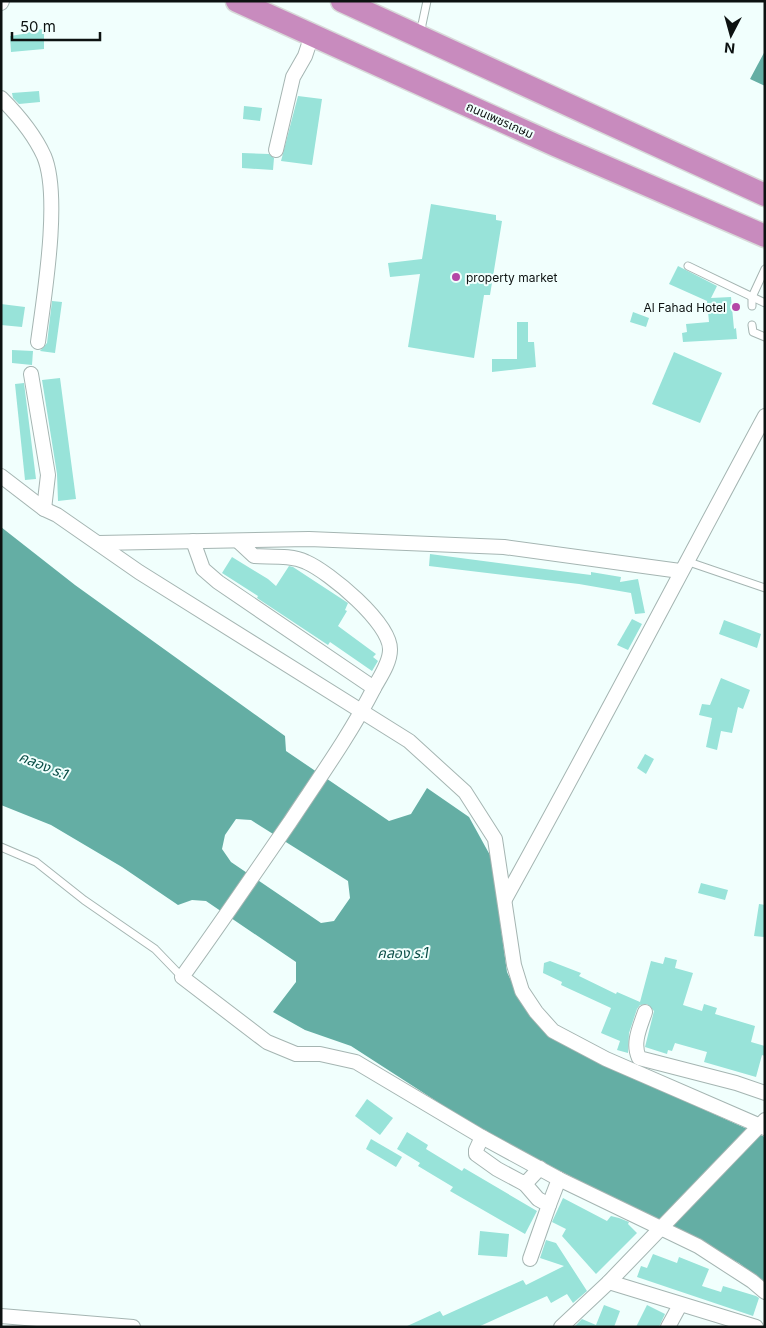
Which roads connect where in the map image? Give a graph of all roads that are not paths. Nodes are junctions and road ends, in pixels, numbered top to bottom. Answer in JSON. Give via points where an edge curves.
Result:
{"nodes":[{"id":1,"x":237,"y":1,"type":"edge"},
{"id":2,"x":342,"y":1,"type":"edge"},
{"id":3,"x":427,"y":1,"type":"edge"},
{"id":4,"x":312,"y":35,"type":"junction"},
{"id":5,"x":420,"y":36,"type":"junction"},
{"id":6,"x":1,"y":98,"type":"edge"},
{"id":7,"x":276,"y":150,"type":"dead end"},
{"id":8,"x":765,"y":195,"type":"edge"},
{"id":9,"x":765,"y":236,"type":"edge"},
{"id":10,"x":688,"y":266,"type":"dead end"},
{"id":11,"x":765,"y":269,"type":"edge"},
{"id":12,"x":752,"y":297,"type":"junction"},
{"id":13,"x":765,"y":303,"type":"edge"},
{"id":14,"x":752,"y":306,"type":"dead end"},
{"id":15,"x":752,"y":325,"type":"dead end"},
{"id":16,"x":765,"y":338,"type":"edge"},
{"id":17,"x":38,"y":342,"type":"dead end"},
{"id":18,"x":32,"y":374,"type":"dead end"},
{"id":19,"x":765,"y":416,"type":"edge"},
{"id":20,"x":1,"y":476,"type":"edge"},
{"id":21,"x":44,"y":509,"type":"junction"},
{"id":22,"x":193,"y":541,"type":"junction"},
{"id":23,"x":240,"y":542,"type":"junction"},
{"id":24,"x":98,"y":543,"type":"junction"},
{"id":25,"x":683,"y":566,"type":"junction"},
{"id":26,"x":765,"y":588,"type":"edge"},
{"id":27,"x":374,"y":688,"type":"junction"},
{"id":28,"x":362,"y":712,"type":"junction"},
{"id":29,"x":1,"y":847,"type":"edge"},
{"id":30,"x":505,"y":899,"type":"junction"},
{"id":31,"x":182,"y":977,"type":"junction"},
{"id":32,"x":645,"y":1012,"type":"dead end"},
{"id":33,"x":765,"y":1093,"type":"edge"},
{"id":34,"x":761,"y":1126,"type":"edge"},
{"id":35,"x":482,"y":1137,"type":"junction"},
{"id":36,"x":540,"y":1168,"type":"junction"},
{"id":37,"x":559,"y":1179,"type":"junction"},
{"id":38,"x":525,"y":1184,"type":"junction"},
{"id":39,"x":549,"y":1205,"type":"junction"},
{"id":40,"x":662,"y":1226,"type":"junction"},
{"id":41,"x":530,"y":1259,"type":"dead end"},
{"id":42,"x":609,"y":1282,"type":"junction"},
{"id":43,"x":765,"y":1292,"type":"edge"},
{"id":44,"x":680,"y":1305,"type":"junction"},
{"id":45,"x":1,"y":1316,"type":"edge"},
{"id":46,"x":133,"y":1327,"type":"edge"},
{"id":47,"x":561,"y":1327,"type":"edge"},
{"id":48,"x":668,"y":1327,"type":"edge"},
{"id":49,"x":756,"y":1327,"type":"edge"}],
"edges":[{"from":1,"to":4,"type":"highway","name":"ถนนเพชรเกษม"},
{"from":2,"to":5,"type":"highway"},
{"from":3,"to":5,"type":"lane"},
{"from":4,"to":7,"type":"street","via":[[305,56],[292,77]]},
{"from":4,"to":9,"type":"highway","name":"ถนนเพชรเกษม"},
{"from":5,"to":8,"type":"highway"},
{"from":6,"to":17,"type":"street","via":[[21,118],[45,157],[47,168],[49,252]]},
{"from":10,"to":12,"type":"lane"},
{"from":11,"to":12,"type":"lane"},
{"from":12,"to":13,"type":"lane"},
{"from":12,"to":14,"type":"lane"},
{"from":15,"to":16,"type":"lane","via":[[753,332]]},
{"from":18,"to":21,"type":"street","via":[[48,475]]},
{"from":19,"to":25,"type":"street"},
{"from":20,"to":21,"type":"street"},
{"from":21,"to":24,"type":"street"},
{"from":22,"to":23,"type":"street"},
{"from":22,"to":24,"type":"street"},
{"from":22,"to":27,"type":"street","via":[[203,569],[218,582]]},
{"from":23,"to":25,"type":"street","via":[[309,539],[504,547]]},
{"from":23,"to":27,"type":"street","via":[[254,556],[308,563],[364,606],[387,636],[390,650]]},
{"from":24,"to":28,"type":"street"},
{"from":25,"to":26,"type":"lane"},
{"from":25,"to":30,"type":"street","via":[[599,729]]},
{"from":27,"to":28,"type":"street"},
{"from":28,"to":30,"type":"street","via":[[409,741],[465,792],[495,838]]},
{"from":28,"to":31,"type":"street","via":[[225,920]]},
{"from":29,"to":31,"type":"lane","via":[[36,862],[155,949]]},
{"from":30,"to":34,"type":"street","via":[[514,965],[522,991],[553,1031],[606,1059]]},
{"from":31,"to":35,"type":"street","via":[[267,1042],[296,1054],[320,1054],[356,1062]]},
{"from":32,"to":33,"type":"street","via":[[636,1042],[639,1058]]},
{"from":34,"to":40,"type":"street"},
{"from":35,"to":36,"type":"street"},
{"from":35,"to":38,"type":"street","via":[[476,1154],[497,1170]]},
{"from":36,"to":37,"type":"street"},
{"from":36,"to":38,"type":"street"},
{"from":37,"to":39,"type":"street"},
{"from":37,"to":40,"type":"street"},
{"from":38,"to":39,"type":"street","via":[[538,1199]]},
{"from":39,"to":41,"type":"street"},
{"from":40,"to":42,"type":"street"},
{"from":40,"to":43,"type":"street","via":[[698,1246]]},
{"from":42,"to":44,"type":"street"},
{"from":42,"to":47,"type":"street"},
{"from":44,"to":48,"type":"street"},
{"from":44,"to":49,"type":"street"},
{"from":45,"to":46,"type":"street"}]}
